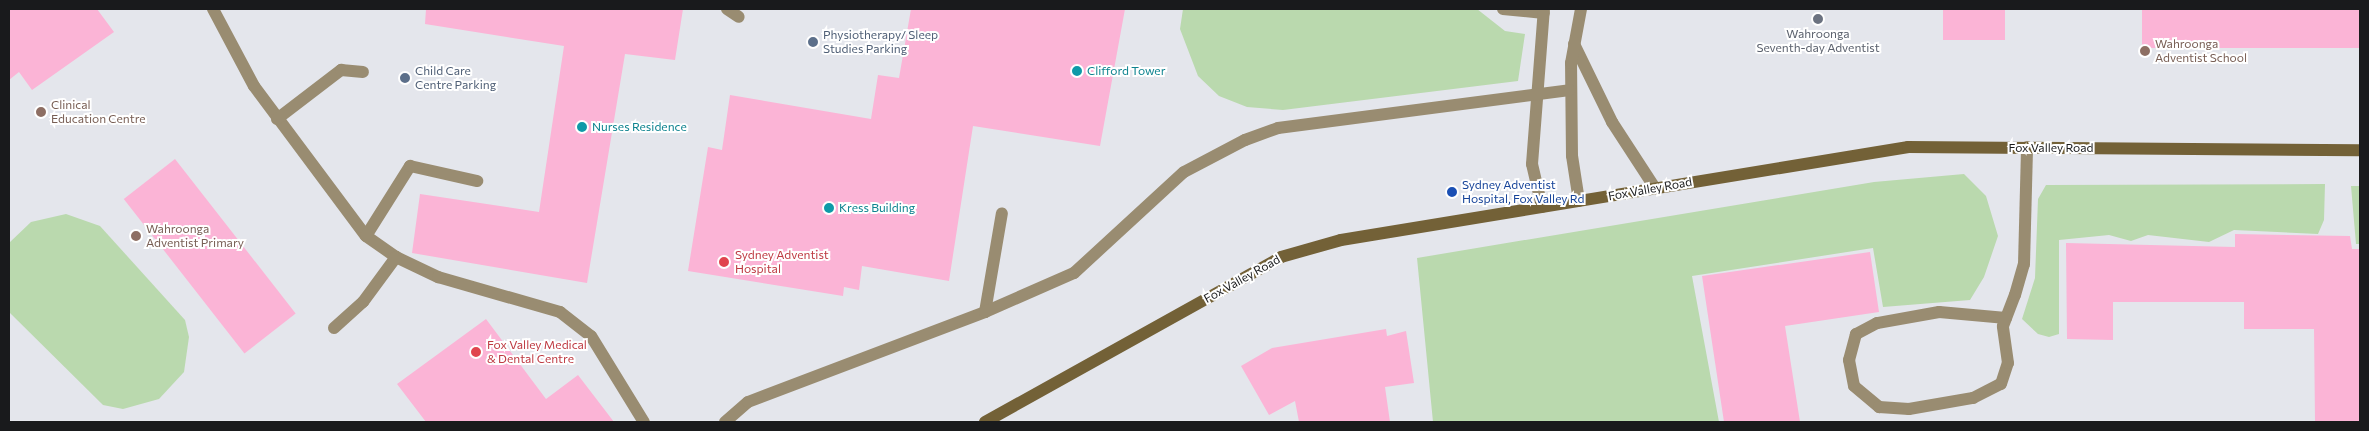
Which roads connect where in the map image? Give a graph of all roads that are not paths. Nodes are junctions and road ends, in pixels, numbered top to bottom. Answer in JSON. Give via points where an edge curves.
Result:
{"nodes":[{"id":1,"x":213,"y":9,"type":"edge"},
{"id":2,"x":728,"y":9,"type":"edge"},
{"id":3,"x":1503,"y":9,"type":"edge"},
{"id":4,"x":1581,"y":9,"type":"edge"},
{"id":5,"x":1544,"y":11,"type":"edge"},
{"id":6,"x":739,"y":17,"type":"dead end"},
{"id":7,"x":1574,"y":44,"type":"junction"},
{"id":8,"x":363,"y":72,"type":"dead end"},
{"id":9,"x":1570,"y":90,"type":"junction"},
{"id":10,"x":1538,"y":96,"type":"junction"},
{"id":11,"x":278,"y":119,"type":"junction"},
{"id":12,"x":2027,"y":147,"type":"junction"},
{"id":13,"x":2360,"y":150,"type":"edge"},
{"id":14,"x":477,"y":181,"type":"dead end"},
{"id":15,"x":1655,"y":188,"type":"junction"},
{"id":16,"x":1579,"y":201,"type":"junction"},
{"id":17,"x":1542,"y":207,"type":"junction"},
{"id":18,"x":1002,"y":213,"type":"dead end"},
{"id":19,"x":366,"y":236,"type":"junction"},
{"id":20,"x":396,"y":257,"type":"junction"},
{"id":21,"x":985,"y":312,"type":"junction"},
{"id":22,"x":2006,"y":318,"type":"junction"},
{"id":23,"x":334,"y":328,"type":"dead end"},
{"id":24,"x":644,"y":422,"type":"edge"},
{"id":25,"x":725,"y":422,"type":"edge"},
{"id":26,"x":985,"y":422,"type":"edge"}],
"edges":[{"from":1,"to":11,"type":"lane","via":[[254,86]]},
{"from":2,"to":6,"type":"lane"},
{"from":3,"to":5,"type":"lane"},
{"from":4,"to":7,"type":"lane"},
{"from":5,"to":10,"type":"lane"},
{"from":7,"to":9,"type":"lane"},
{"from":7,"to":15,"type":"lane","via":[[1612,122]]},
{"from":8,"to":11,"type":"lane","via":[[341,70]]},
{"from":9,"to":10,"type":"lane"},
{"from":9,"to":16,"type":"lane"},
{"from":10,"to":17,"type":"lane","via":[[1532,164]]},
{"from":10,"to":21,"type":"lane","via":[[1278,128],[1245,140],[1184,172],[1074,273]]},
{"from":11,"to":19,"type":"lane"},
{"from":12,"to":13,"type":"main road","name":"Fox Valley Road"},
{"from":12,"to":15,"type":"main road","name":"Fox Valley Road","via":[[1908,147]]},
{"from":12,"to":22,"type":"lane","via":[[2024,264]]},
{"from":14,"to":19,"type":"lane","via":[[410,166]]},
{"from":15,"to":16,"type":"main road","name":"Fox Valley Road"},
{"from":16,"to":17,"type":"main road","name":"Fox Valley Road"},
{"from":17,"to":26,"type":"main road","name":"Fox Valley Road","via":[[1341,240],[1281,257]]},
{"from":18,"to":21,"type":"lane"},
{"from":19,"to":20,"type":"lane"},
{"from":20,"to":23,"type":"lane","via":[[363,302]]},
{"from":20,"to":24,"type":"lane","via":[[438,277],[560,312],[591,336]]},
{"from":21,"to":25,"type":"lane","via":[[748,402]]},
{"from":22,"to":22,"type":"lane","via":[[2002,333],[2008,363],[2001,384],[1973,398],[1909,409],[1879,407],[1854,386],[1849,360],[1856,334],[1877,323],[1940,312]]}]}
